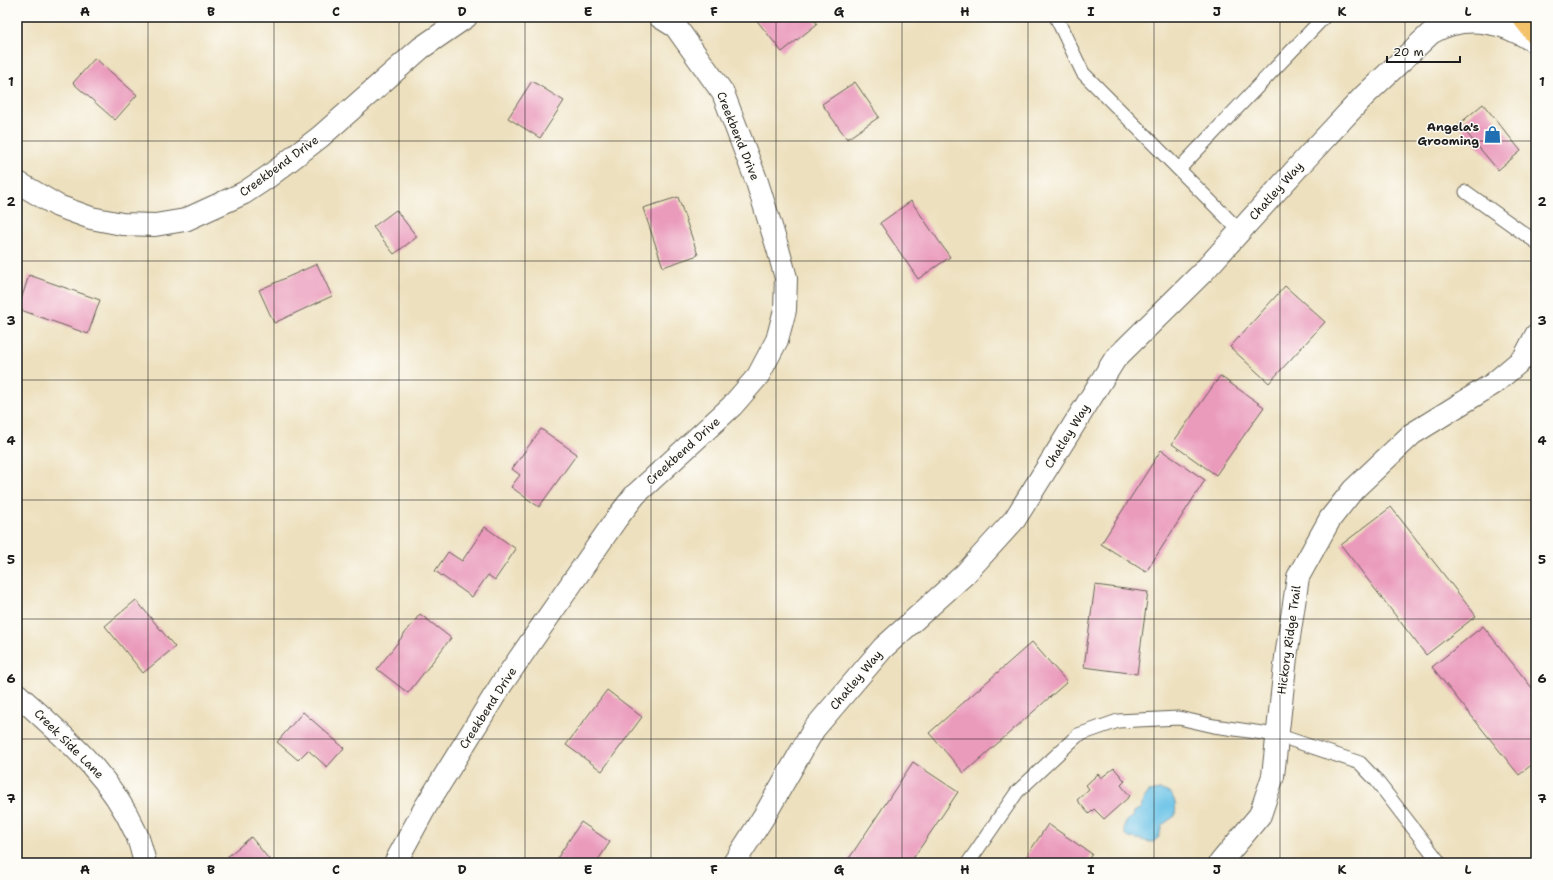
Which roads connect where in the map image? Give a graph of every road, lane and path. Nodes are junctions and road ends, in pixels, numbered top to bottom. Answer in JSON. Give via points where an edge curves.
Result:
{"nodes":[{"id":1,"x":466,"y":17,"type":"edge"},
{"id":2,"x":660,"y":17,"type":"edge"},
{"id":3,"x":1056,"y":17,"type":"edge"},
{"id":4,"x":1324,"y":17,"type":"edge"},
{"id":5,"x":1523,"y":17,"type":"edge"},
{"id":6,"x":1434,"y":25,"type":"edge"},
{"id":7,"x":1536,"y":34,"type":"edge"},
{"id":8,"x":1536,"y":44,"type":"edge"},
{"id":9,"x":1179,"y":169,"type":"junction"},
{"id":10,"x":17,"y":182,"type":"edge"},
{"id":11,"x":1466,"y":192,"type":"dead end"},
{"id":12,"x":1240,"y":231,"type":"junction"},
{"id":13,"x":1536,"y":242,"type":"edge"},
{"id":14,"x":1536,"y":335,"type":"edge"},
{"id":15,"x":17,"y":694,"type":"edge"},
{"id":16,"x":1278,"y":735,"type":"junction"},
{"id":17,"x":1224,"y":861,"type":"edge"},
{"id":18,"x":145,"y":863,"type":"edge"},
{"id":19,"x":395,"y":863,"type":"edge"},
{"id":20,"x":734,"y":863,"type":"edge"},
{"id":21,"x":968,"y":863,"type":"edge"},
{"id":22,"x":1440,"y":863,"type":"edge"}],
"edges":[{"from":1,"to":10,"type":"street","name":"Creekbend Drive","via":[[421,48],[320,137],[268,177],[244,194],[185,220],[156,225],[122,224],[91,218],[58,206]]},
{"from":2,"to":19,"type":"street","name":"Creekbend Drive","via":[[676,27],[723,93],[757,182],[786,278],[785,310],[777,340],[758,376],[732,406],[635,494],[617,518],[501,685],[426,806]]},
{"from":3,"to":9,"type":"lane","via":[[1083,73]]},
{"from":4,"to":9,"type":"lane"},
{"from":5,"to":7,"type":"main road"},
{"from":6,"to":8,"type":"street","name":"Chatley Way","via":[[1477,21],[1509,29]]},
{"from":6,"to":12,"type":"street","name":"Chatley Way","via":[[1364,96]]},
{"from":9,"to":12,"type":"lane"},
{"from":11,"to":13,"type":"lane"},
{"from":12,"to":20,"type":"street","name":"Chatley Way","via":[[1204,272],[1115,359],[1015,519],[965,574],[883,648],[814,729]]},
{"from":14,"to":16,"type":"street","name":"Hickory Ridge Trail","via":[[1524,358],[1493,384],[1412,434],[1353,490],[1330,519],[1298,578]]},
{"from":15,"to":18,"type":"street","name":"Creek Side Lane","via":[[102,776],[136,832]]},
{"from":16,"to":17,"type":"street","name":"Hickory Ridge Trail","via":[[1273,776],[1260,815]]},
{"from":16,"to":21,"type":"lane","via":[[1179,718],[1118,721],[1078,735],[1017,792]]},
{"from":16,"to":22,"type":"lane","via":[[1360,763]]}]}
